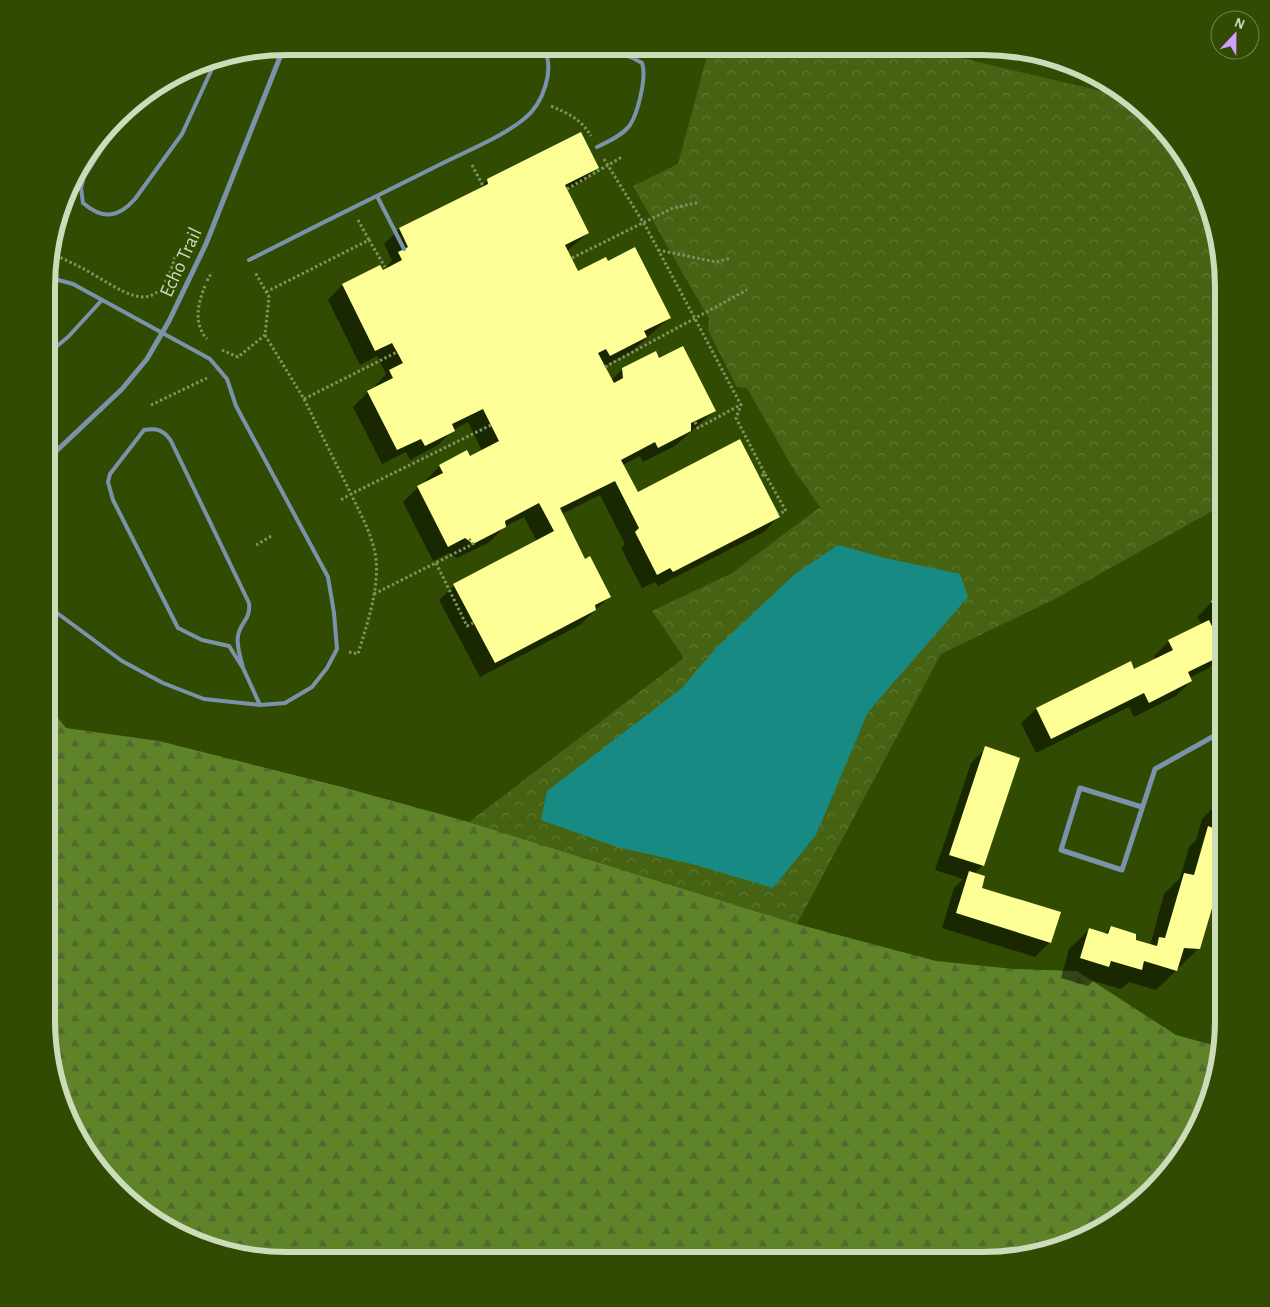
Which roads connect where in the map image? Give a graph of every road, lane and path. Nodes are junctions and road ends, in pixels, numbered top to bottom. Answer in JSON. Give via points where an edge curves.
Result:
{"nodes":[{"id":1,"x":281,"y":55,"type":"edge"},
{"id":2,"x":547,"y":55,"type":"edge"},
{"id":3,"x":624,"y":55,"type":"edge"},
{"id":4,"x":213,"y":67,"type":"edge"},
{"id":5,"x":539,"y":100,"type":"junction"},
{"id":6,"x":106,"y":142,"type":"edge"},
{"id":7,"x":597,"y":147,"type":"junction"},
{"id":8,"x":465,"y":152,"type":"junction"},
{"id":9,"x":622,"y":157,"type":"dead end"},
{"id":10,"x":608,"y":165,"type":"junction"},
{"id":11,"x":483,"y":186,"type":"dead end"},
{"id":12,"x":567,"y":189,"type":"dead end"},
{"id":13,"x":377,"y":196,"type":"junction"},
{"id":14,"x":700,"y":202,"type":"dead end"},
{"id":15,"x":352,"y":208,"type":"junction"},
{"id":16,"x":643,"y":222,"type":"junction"},
{"id":17,"x":369,"y":240,"type":"junction"},
{"id":18,"x":404,"y":249,"type":"dead end"},
{"id":19,"x":658,"y":249,"type":"junction"},
{"id":20,"x":57,"y":256,"type":"edge"},
{"id":21,"x":175,"y":257,"type":"dead end"},
{"id":22,"x":572,"y":258,"type":"dead end"},
{"id":23,"x":731,"y":258,"type":"dead end"},
{"id":24,"x":249,"y":260,"type":"joint"},
{"id":25,"x":385,"y":267,"type":"dead end"},
{"id":26,"x":212,"y":272,"type":"dead end"},
{"id":27,"x":55,"y":279,"type":"edge"},
{"id":28,"x":747,"y":290,"type":"dead end"},
{"id":29,"x":266,"y":292,"type":"junction"},
{"id":30,"x":102,"y":300,"type":"junction"},
{"id":31,"x":694,"y":318,"type":"junction"},
{"id":32,"x":162,"y":334,"type":"junction"},
{"id":33,"x":265,"y":335,"type":"junction"},
{"id":34,"x":212,"y":344,"type":"dead end"},
{"id":35,"x":218,"y":347,"type":"dead end"},
{"id":36,"x":55,"y":348,"type":"edge"},
{"id":37,"x":397,"y":352,"type":"dead end"},
{"id":38,"x":605,"y":367,"type":"dead end"},
{"id":39,"x":210,"y":376,"type":"dead end"},
{"id":40,"x":304,"y":399,"type":"junction"},
{"id":41,"x":151,"y":405,"type":"dead end"},
{"id":42,"x":741,"y":405,"type":"junction"},
{"id":43,"x":695,"y":422,"type":"dead end"},
{"id":44,"x":491,"y":425,"type":"dead end"},
{"id":45,"x":55,"y":451,"type":"edge"},
{"id":46,"x":765,"y":474,"type":"junction"},
{"id":47,"x":759,"y":477,"type":"dead end"},
{"id":48,"x":351,"y":494,"type":"junction"},
{"id":49,"x":339,"y":501,"type":"dead end"},
{"id":50,"x":778,"y":514,"type":"dead end"},
{"id":51,"x":273,"y":535,"type":"dead end"},
{"id":52,"x":469,"y":539,"type":"dead end"},
{"id":53,"x":256,"y":545,"type":"dead end"},
{"id":54,"x":436,"y":563,"type":"junction"},
{"id":55,"x":374,"y":594,"type":"junction"},
{"id":56,"x":55,"y":611,"type":"edge"},
{"id":57,"x":473,"y":623,"type":"dead end"},
{"id":58,"x":337,"y":649,"type":"junction"},
{"id":59,"x":244,"y":668,"type":"junction"},
{"id":60,"x":260,"y":705,"type":"junction"},
{"id":61,"x":1215,"y":735,"type":"edge"},
{"id":62,"x":1142,"y":807,"type":"junction"}],
"edges":[{"from":1,"to":32,"type":"street","name":"Echo Trail","via":[[206,244]]},
{"from":2,"to":5,"type":"lane","via":[[548,68]]},
{"from":3,"to":7,"type":"lane","via":[[642,63],[642,87],[631,124]]},
{"from":4,"to":6,"type":"lane","via":[[182,134],[135,199],[127,208],[112,215],[97,214],[83,203],[81,188],[84,177]]},
{"from":5,"to":7,"type":"path","via":[[574,116],[584,125]]},
{"from":5,"to":8,"type":"lane","via":[[525,119]]},
{"from":7,"to":10,"type":"path"},
{"from":8,"to":11,"type":"path"},
{"from":8,"to":13,"type":"lane"},
{"from":9,"to":10,"type":"path"},
{"from":10,"to":12,"type":"path"},
{"from":10,"to":16,"type":"path"},
{"from":13,"to":15,"type":"lane"},
{"from":13,"to":18,"type":"lane"},
{"from":14,"to":16,"type":"path","via":[[673,208]]},
{"from":15,"to":17,"type":"path"},
{"from":15,"to":24,"type":"lane"},
{"from":16,"to":19,"type":"path"},
{"from":16,"to":22,"type":"path"},
{"from":17,"to":25,"type":"path"},
{"from":17,"to":29,"type":"path"},
{"from":19,"to":23,"type":"path","via":[[716,262]]},
{"from":19,"to":31,"type":"path"},
{"from":20,"to":21,"type":"path","via":[[127,294],[144,298],[155,294],[169,277]]},
{"from":24,"to":29,"type":"path"},
{"from":26,"to":34,"type":"path","via":[[198,310],[198,322],[204,337]]},
{"from":27,"to":30,"type":"lane","via":[[73,284]]},
{"from":28,"to":31,"type":"path"},
{"from":29,"to":33,"type":"path","via":[[269,297]]},
{"from":30,"to":32,"type":"lane"},
{"from":30,"to":36,"type":"lane"},
{"from":31,"to":38,"type":"path"},
{"from":31,"to":42,"type":"path"},
{"from":32,"to":45,"type":"street","name":"Echo Trail","via":[[147,359],[122,389]]},
{"from":32,"to":58,"type":"lane","via":[[210,359],[227,379],[236,406],[328,577]]},
{"from":33,"to":35,"type":"path","via":[[238,356]]},
{"from":33,"to":40,"type":"path"},
{"from":37,"to":40,"type":"path"},
{"from":39,"to":41,"type":"path"},
{"from":40,"to":48,"type":"path"},
{"from":42,"to":43,"type":"path","via":[[698,428]]},
{"from":42,"to":46,"type":"path","via":[[736,418]]},
{"from":44,"to":48,"type":"path"},
{"from":46,"to":47,"type":"path"},
{"from":46,"to":50,"type":"path","via":[[786,511]]},
{"from":48,"to":49,"type":"path"},
{"from":48,"to":55,"type":"path","via":[[367,528],[376,560]]},
{"from":51,"to":53,"type":"path"},
{"from":52,"to":54,"type":"path","via":[[473,544]]},
{"from":54,"to":55,"type":"path"},
{"from":54,"to":57,"type":"path","via":[[468,626]]},
{"from":55,"to":58,"type":"path","via":[[358,654]]},
{"from":56,"to":60,"type":"lane","via":[[122,661],[163,683],[204,699]]},
{"from":58,"to":60,"type":"lane","via":[[312,687],[285,703]]},
{"from":59,"to":59,"type":"lane","via":[[237,642],[250,614],[250,603],[171,441],[160,430],[144,430],[110,474],[108,482],[113,500],[178,628],[202,640],[229,646]]},
{"from":59,"to":60,"type":"lane"},
{"from":61,"to":62,"type":"street","via":[[1155,769]]},
{"from":62,"to":62,"type":"street","via":[[1122,870],[1060,850],[1080,788]]}]}
